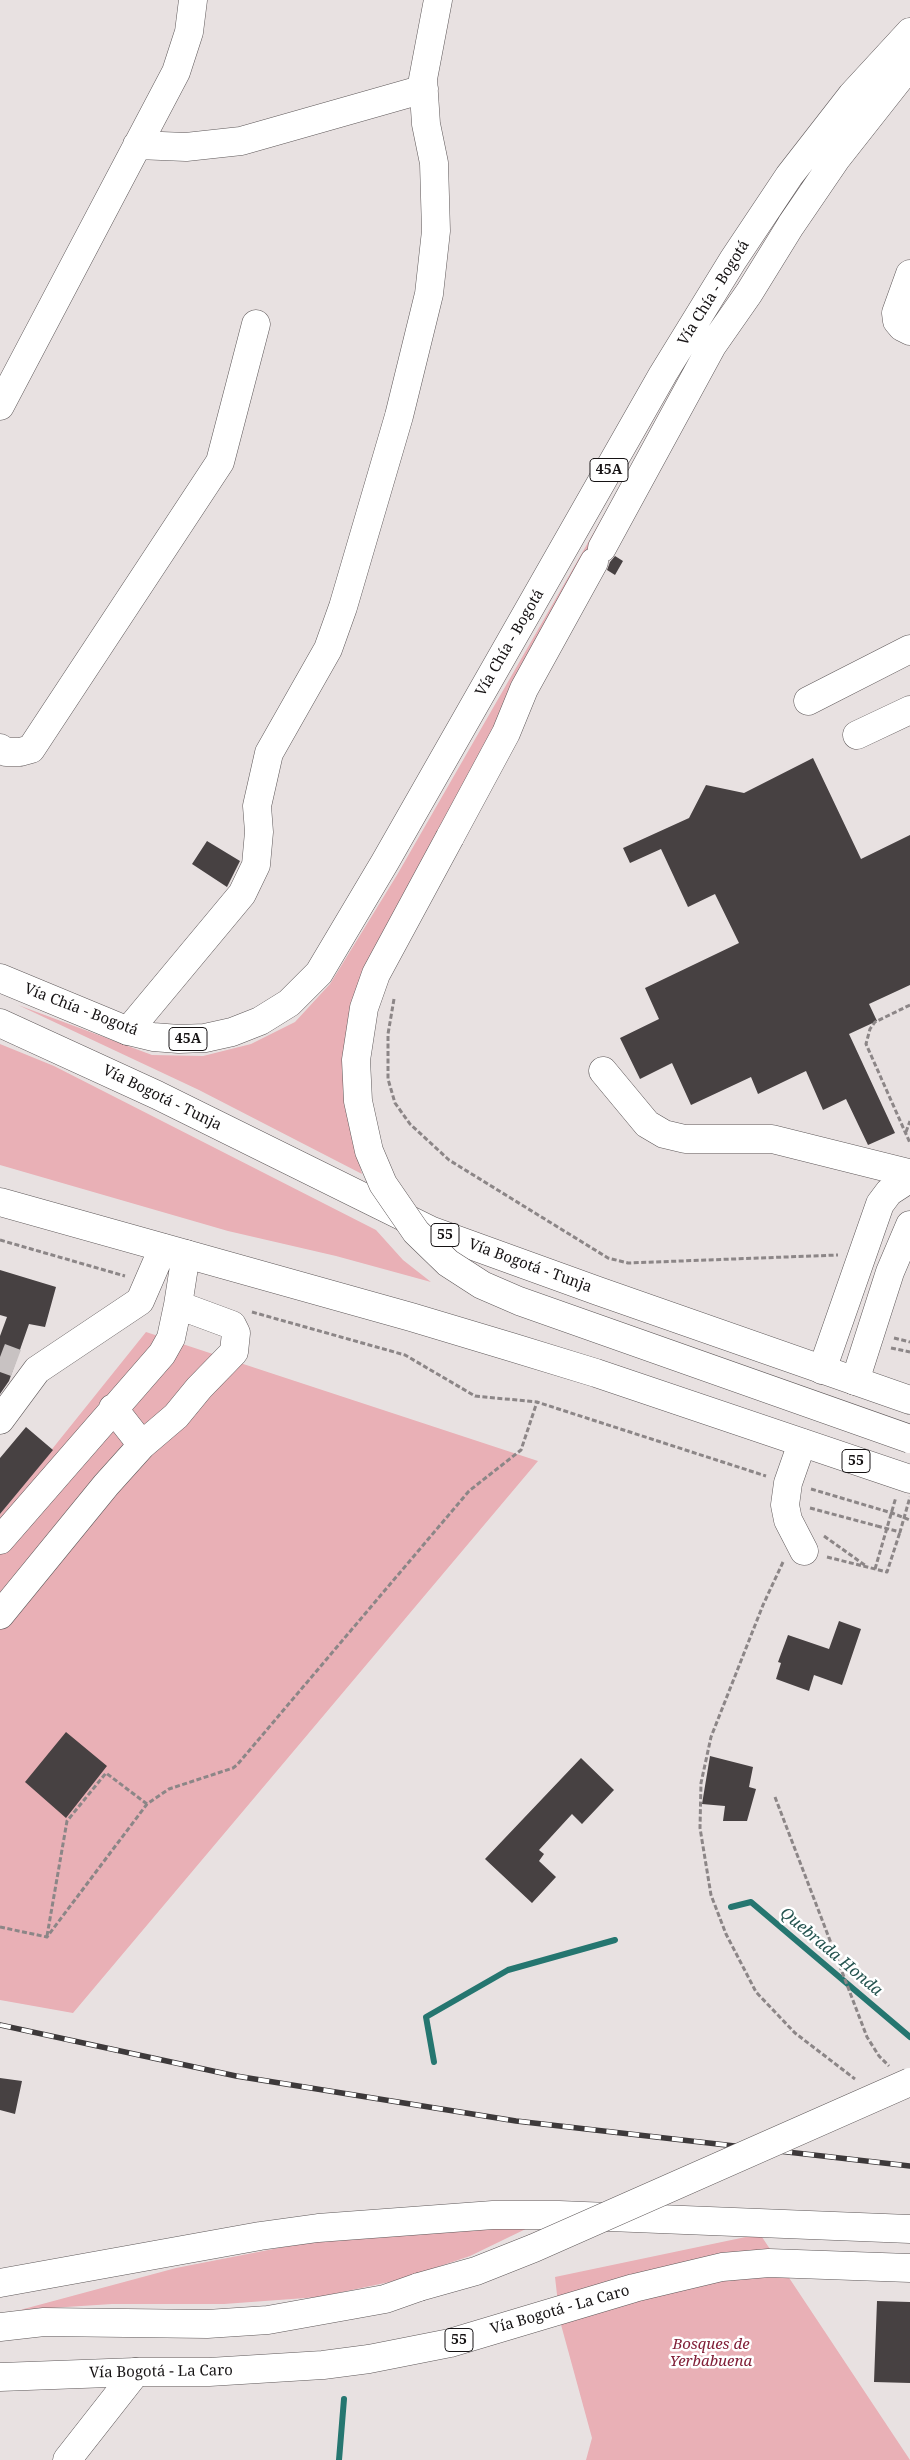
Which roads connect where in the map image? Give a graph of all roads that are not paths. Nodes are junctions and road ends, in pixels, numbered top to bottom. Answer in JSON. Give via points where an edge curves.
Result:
{"nodes":[{"id":1,"x":193,"y":0,"type":"edge"},
{"id":2,"x":438,"y":0,"type":"edge"},
{"id":3,"x":910,"y":32,"type":"edge"},
{"id":4,"x":910,"y":65,"type":"edge"},
{"id":5,"x":424,"y":89,"type":"junction"},
{"id":6,"x":137,"y":145,"type":"junction"},
{"id":7,"x":909,"y":277,"type":"edge"},
{"id":8,"x":256,"y":324,"type":"dead end"},
{"id":9,"x":910,"y":331,"type":"edge"},
{"id":10,"x":0,"y":406,"type":"edge"},
{"id":11,"x":602,"y":553,"type":"junction"},
{"id":12,"x":910,"y":649,"type":"edge"},
{"id":13,"x":808,"y":701,"type":"dead end"},
{"id":14,"x":910,"y":710,"type":"edge"},
{"id":15,"x":506,"y":733,"type":"junction"},
{"id":16,"x":857,"y":736,"type":"dead end"},
{"id":17,"x":0,"y":748,"type":"edge"},
{"id":18,"x":0,"y":978,"type":"edge"},
{"id":19,"x":0,"y":1023,"type":"edge"},
{"id":20,"x":128,"y":1031,"type":"junction"},
{"id":21,"x":603,"y":1071,"type":"dead end"},
{"id":22,"x":908,"y":1180,"type":"edge"},
{"id":23,"x":0,"y":1202,"type":"edge"},
{"id":24,"x":910,"y":1225,"type":"edge"},
{"id":25,"x":174,"y":1251,"type":"junction"},
{"id":26,"x":859,"y":1262,"type":"junction"},
{"id":27,"x":890,"y":1272,"type":"junction"},
{"id":28,"x":178,"y":1305,"type":"junction"},
{"id":29,"x":822,"y":1370,"type":"junction"},
{"id":30,"x":855,"y":1381,"type":"junction"},
{"id":31,"x":910,"y":1400,"type":"edge"},
{"id":32,"x":113,"y":1408,"type":"junction"},
{"id":33,"x":0,"y":1420,"type":"edge"},
{"id":34,"x":910,"y":1439,"type":"edge"},
{"id":35,"x":802,"y":1443,"type":"junction"},
{"id":36,"x":142,"y":1445,"type":"junction"},
{"id":37,"x":907,"y":1484,"type":"edge"},
{"id":38,"x":0,"y":1540,"type":"edge"},
{"id":39,"x":813,"y":1543,"type":"road end"},
{"id":40,"x":0,"y":1614,"type":"edge"},
{"id":41,"x":902,"y":2076,"type":"edge"},
{"id":42,"x":910,"y":2230,"type":"edge"},
{"id":43,"x":910,"y":2268,"type":"edge"},
{"id":44,"x":0,"y":2283,"type":"edge"},
{"id":45,"x":0,"y":2327,"type":"edge"},
{"id":46,"x":136,"y":2372,"type":"junction"},
{"id":47,"x":0,"y":2377,"type":"edge"},
{"id":48,"x":68,"y":2460,"type":"edge"}],
"edges":[{"from":1,"to":6,"type":"main road","via":[[189,32],[176,72]]},
{"from":2,"to":5,"type":"main road","via":[[423,79]]},
{"from":3,"to":20,"type":"main road","name":"Vía Chía - Bogotá","number":"45A","via":[[846,102],[789,176],[732,260],[663,374],[319,973],[289,1003],[260,1021],[232,1032],[179,1039]]},
{"from":4,"to":11,"type":"main road","via":[[836,159],[791,225]]},
{"from":5,"to":6,"type":"main road","via":[[241,141],[186,147]]},
{"from":5,"to":20,"type":"main road","via":[[426,124],[434,164],[436,231],[429,294],[399,416],[343,607],[328,649],[269,753],[257,806],[256,865],[242,894]]},
{"from":6,"to":10,"type":"main road"},
{"from":7,"to":9,"type":"main road","via":[[896,313],[902,328]]},
{"from":8,"to":17,"type":"main road","via":[[220,462],[31,749],[6,752]]},
{"from":11,"to":15,"type":"main road","via":[[524,689]]},
{"from":11,"to":15,"type":"main road","via":[[535,694]]},
{"from":12,"to":13,"type":"main road"},
{"from":14,"to":16,"type":"main road"},
{"from":15,"to":34,"type":"main road","bridge":true,"via":[[376,974],[364,1008],[356,1060],[358,1101],[369,1151],[383,1184],[416,1232],[448,1263],[482,1285],[518,1301]]},
{"from":18,"to":20,"type":"main road","name":"Vía Chía - Bogotá","number":"45A"},
{"from":19,"to":29,"type":"main road","name":"Vía Bogotá - Tunja","number":"55","via":[[157,1095],[432,1231]]},
{"from":21,"to":22,"type":"main road","via":[[647,1124],[673,1137],[772,1139]]},
{"from":22,"to":26,"type":"main road","via":[[889,1192],[880,1204]]},
{"from":23,"to":25,"type":"main road","number":"55"},
{"from":24,"to":27,"type":"main road"},
{"from":25,"to":28,"type":"main road"},
{"from":25,"to":33,"type":"main road","via":[[148,1282],[140,1301],[26,1366]]},
{"from":25,"to":35,"type":"main road","number":"55","via":[[530,1353]]},
{"from":26,"to":27,"type":"main road"},
{"from":26,"to":29,"type":"main road"},
{"from":27,"to":30,"type":"main road"},
{"from":28,"to":32,"type":"main road","via":[[170,1338],[162,1354]]},
{"from":28,"to":36,"type":"main road","via":[[232,1325],[236,1333],[234,1352],[176,1416]]},
{"from":29,"to":30,"type":"main road","name":"Vía Bogotá - Tunja","number":"55"},
{"from":30,"to":31,"type":"main road","name":"Vía Bogotá - Tunja","number":"55"},
{"from":32,"to":36,"type":"main road"},
{"from":32,"to":38,"type":"main road"},
{"from":35,"to":37,"type":"main road","number":"55"},
{"from":35,"to":39,"type":"main road","via":[[794,1494],[785,1505],[788,1520]]},
{"from":36,"to":40,"type":"main road"},
{"from":41,"to":45,"type":"main road","bridge":true,"via":[[534,2248],[476,2271],[385,2298],[268,2320],[206,2324],[44,2322]]},
{"from":42,"to":44,"type":"main road","via":[[494,2215],[318,2228]]},
{"from":43,"to":46,"type":"main road","name":"Vía Bogotá - La Caro","number":"55","via":[[768,2263],[722,2267],[634,2288],[450,2343],[370,2359],[209,2372]]},
{"from":46,"to":47,"type":"main road","name":"Vía Bogotá - La Caro","number":"55"},
{"from":46,"to":48,"type":"main road"}]}
